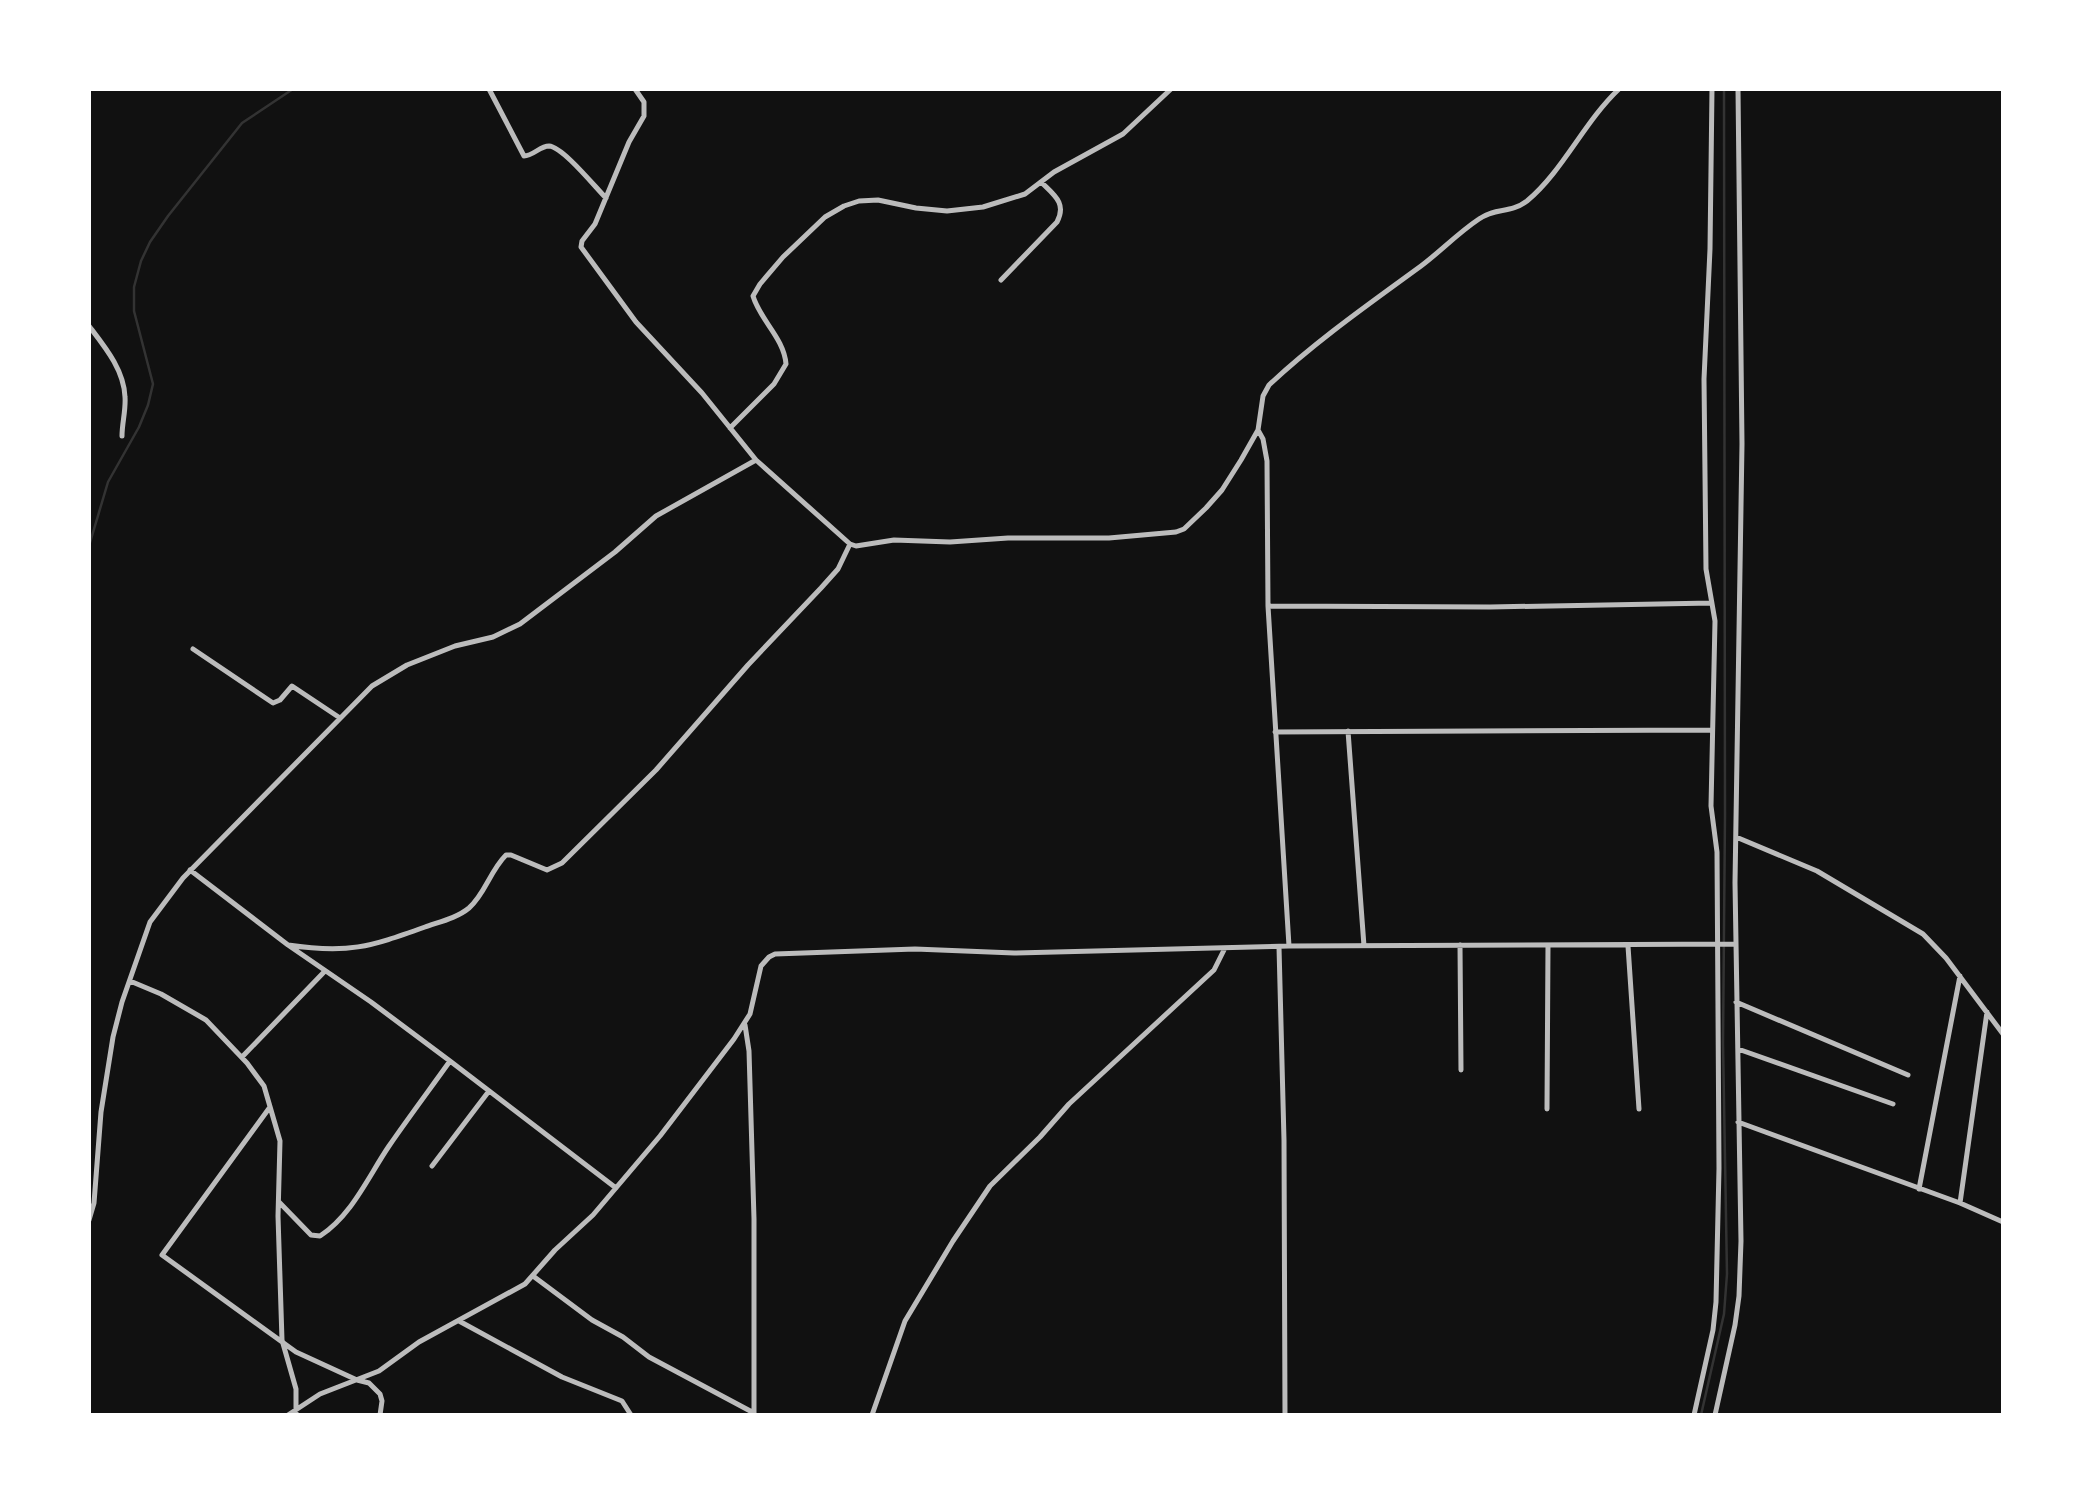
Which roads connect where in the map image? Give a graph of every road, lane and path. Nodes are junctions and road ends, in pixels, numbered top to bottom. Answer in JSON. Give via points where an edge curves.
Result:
{"nodes":[{"id":1,"x":489,"y":89,"type":"edge"},
{"id":2,"x":635,"y":89,"type":"edge"},
{"id":3,"x":1171,"y":89,"type":"edge"},
{"id":4,"x":1619,"y":89,"type":"edge"},
{"id":5,"x":1712,"y":89,"type":"edge"},
{"id":6,"x":1738,"y":89,"type":"edge"},
{"id":7,"x":1041,"y":182,"type":"junction"},
{"id":8,"x":606,"y":198,"type":"junction"},
{"id":9,"x":1001,"y":280,"type":"dead end"},
{"id":10,"x":89,"y":326,"type":"edge"},
{"id":11,"x":730,"y":428,"type":"junction"},
{"id":12,"x":1258,"y":430,"type":"junction"},
{"id":13,"x":122,"y":436,"type":"dead end"},
{"id":14,"x":756,"y":460,"type":"junction"},
{"id":15,"x":850,"y":544,"type":"junction"},
{"id":16,"x":1712,"y":603,"type":"junction"},
{"id":17,"x":1268,"y":606,"type":"junction"},
{"id":18,"x":193,"y":649,"type":"dead end"},
{"id":19,"x":340,"y":718,"type":"junction"},
{"id":20,"x":1712,"y":730,"type":"junction"},
{"id":21,"x":1275,"y":732,"type":"junction"},
{"id":22,"x":1348,"y":732,"type":"junction"},
{"id":23,"x":1736,"y":837,"type":"junction"},
{"id":24,"x":190,"y":870,"type":"junction"},
{"id":25,"x":1719,"y":943,"type":"junction"},
{"id":26,"x":1734,"y":944,"type":"junction"},
{"id":27,"x":288,"y":945,"type":"junction"},
{"id":28,"x":1460,"y":945,"type":"junction"},
{"id":29,"x":1289,"y":946,"type":"junction"},
{"id":30,"x":1364,"y":946,"type":"junction"},
{"id":31,"x":1548,"y":946,"type":"junction"},
{"id":32,"x":1628,"y":946,"type":"junction"},
{"id":33,"x":1279,"y":947,"type":"junction"},
{"id":34,"x":1225,"y":948,"type":"junction"},
{"id":35,"x":325,"y":971,"type":"junction"},
{"id":36,"x":1960,"y":976,"type":"junction"},
{"id":37,"x":130,"y":981,"type":"junction"},
{"id":38,"x":1737,"y":1002,"type":"junction"},
{"id":39,"x":1987,"y":1012,"type":"junction"},
{"id":40,"x":745,"y":1025,"type":"junction"},
{"id":41,"x":2003,"y":1034,"type":"edge"},
{"id":42,"x":1738,"y":1049,"type":"junction"},
{"id":43,"x":242,"y":1058,"type":"junction"},
{"id":44,"x":450,"y":1061,"type":"junction"},
{"id":45,"x":1461,"y":1070,"type":"dead end"},
{"id":46,"x":1908,"y":1075,"type":"dead end"},
{"id":47,"x":489,"y":1091,"type":"junction"},
{"id":48,"x":1894,"y":1104,"type":"dead end"},
{"id":49,"x":271,"y":1106,"type":"junction"},
{"id":50,"x":1548,"y":1109,"type":"dead end"},
{"id":51,"x":1639,"y":1109,"type":"dead end"},
{"id":52,"x":1738,"y":1122,"type":"junction"},
{"id":53,"x":432,"y":1166,"type":"dead end"},
{"id":54,"x":89,"y":1177,"type":"edge"},
{"id":55,"x":96,"y":1188,"type":"junction"},
{"id":56,"x":616,"y":1188,"type":"junction"},
{"id":57,"x":1919,"y":1189,"type":"junction"},
{"id":58,"x":279,"y":1202,"type":"junction"},
{"id":59,"x":1960,"y":1203,"type":"junction"},
{"id":60,"x":89,"y":1220,"type":"edge"},
{"id":61,"x":2003,"y":1223,"type":"edge"},
{"id":62,"x":533,"y":1276,"type":"junction"},
{"id":63,"x":459,"y":1321,"type":"junction"},
{"id":64,"x":282,"y":1340,"type":"junction"},
{"id":65,"x":357,"y":1380,"type":"junction"},
{"id":66,"x":296,"y":1411,"type":"edge"},
{"id":67,"x":754,"y":1414,"type":"edge"},
{"id":68,"x":288,"y":1415,"type":"edge"},
{"id":69,"x":380,"y":1415,"type":"edge"},
{"id":70,"x":631,"y":1415,"type":"edge"},
{"id":71,"x":872,"y":1415,"type":"edge"},
{"id":72,"x":1285,"y":1415,"type":"edge"},
{"id":73,"x":1694,"y":1415,"type":"edge"},
{"id":74,"x":1715,"y":1415,"type":"edge"}],
"edges":[{"from":1,"to":8,"type":"street","via":[[524,156],[546,146],[554,148]]},
{"from":2,"to":8,"type":"street","via":[[645,104],[644,116]]},
{"from":3,"to":7,"type":"street","via":[[1112,142]]},
{"from":4,"to":12,"type":"street","via":[[1528,200],[1516,209],[1477,220],[1269,385]]},
{"from":5,"to":16,"type":"street","via":[[1704,379],[1706,569]]},
{"from":6,"to":23,"type":"street","via":[[1742,444]]},
{"from":7,"to":9,"type":"street","via":[[1060,203],[1061,213]]},
{"from":7,"to":11,"type":"street","via":[[1025,194],[983,207],[947,211],[859,201],[825,217],[756,289],[756,304],[784,351],[786,364],[774,384]]},
{"from":8,"to":11,"type":"street","via":[[581,247],[636,321]]},
{"from":10,"to":13,"type":"street","via":[[121,377],[125,398]]},
{"from":11,"to":14,"type":"street"},
{"from":12,"to":15,"type":"street","via":[[1222,489],[1191,523],[1176,532],[1110,538]]},
{"from":12,"to":17,"type":"street","via":[[1267,461]]},
{"from":14,"to":15,"type":"street"},
{"from":14,"to":19,"type":"street","via":[[647,522],[520,624],[407,664],[372,686]]},
{"from":15,"to":27,"type":"street","via":[[838,569],[815,595],[656,770],[562,863],[547,870],[506,855],[462,914],[373,946],[323,950]]},
{"from":16,"to":17,"type":"street"},
{"from":16,"to":20,"type":"street"},
{"from":17,"to":21,"type":"street"},
{"from":18,"to":19,"type":"street","via":[[273,703],[292,686]]},
{"from":19,"to":24,"type":"street"},
{"from":20,"to":22,"type":"street"},
{"from":20,"to":25,"type":"street"},
{"from":21,"to":22,"type":"street"},
{"from":21,"to":29,"type":"street"},
{"from":22,"to":30,"type":"street"},
{"from":23,"to":26,"type":"street"},
{"from":23,"to":36,"type":"street","via":[[1817,871],[1923,934]]},
{"from":24,"to":27,"type":"street"},
{"from":24,"to":37,"type":"street","via":[[150,922]]},
{"from":25,"to":26,"type":"street"},
{"from":25,"to":32,"type":"street"},
{"from":25,"to":73,"type":"street","via":[[1716,1302]]},
{"from":26,"to":38,"type":"street"},
{"from":27,"to":35,"type":"street"},
{"from":28,"to":30,"type":"street"},
{"from":28,"to":31,"type":"street"},
{"from":28,"to":45,"type":"street"},
{"from":29,"to":30,"type":"street"},
{"from":29,"to":33,"type":"street"},
{"from":31,"to":32,"type":"street"},
{"from":31,"to":50,"type":"street"},
{"from":32,"to":51,"type":"street"},
{"from":33,"to":34,"type":"street"},
{"from":33,"to":72,"type":"street"},
{"from":34,"to":40,"type":"street","via":[[775,954],[761,966]]},
{"from":34,"to":71,"type":"street","via":[[1213,970],[1069,1104],[990,1186],[905,1321]]},
{"from":35,"to":43,"type":"street"},
{"from":35,"to":44,"type":"street"},
{"from":36,"to":39,"type":"street"},
{"from":36,"to":57,"type":"street"},
{"from":37,"to":43,"type":"street","via":[[198,1015]]},
{"from":37,"to":55,"type":"street","via":[[113,1037],[101,1112]]},
{"from":38,"to":42,"type":"street"},
{"from":38,"to":46,"type":"street"},
{"from":39,"to":41,"type":"street"},
{"from":39,"to":59,"type":"street"},
{"from":40,"to":56,"type":"street"},
{"from":40,"to":67,"type":"street","via":[[754,1219]]},
{"from":42,"to":48,"type":"street"},
{"from":42,"to":52,"type":"street"},
{"from":43,"to":49,"type":"street","via":[[264,1086]]},
{"from":44,"to":47,"type":"street"},
{"from":44,"to":58,"type":"street","via":[[352,1204],[328,1231],[311,1235]]},
{"from":47,"to":53,"type":"street"},
{"from":47,"to":56,"type":"street"},
{"from":49,"to":58,"type":"street","via":[[281,1149]]},
{"from":49,"to":64,"type":"street","via":[[162,1255]]},
{"from":52,"to":57,"type":"street"},
{"from":52,"to":74,"type":"street","via":[[1739,1296]]},
{"from":54,"to":55,"type":"street"},
{"from":55,"to":60,"type":"street"},
{"from":56,"to":62,"type":"street"},
{"from":57,"to":59,"type":"street"},
{"from":58,"to":64,"type":"street"},
{"from":59,"to":61,"type":"street"},
{"from":62,"to":63,"type":"street","via":[[511,1294]]},
{"from":62,"to":67,"type":"street","via":[[649,1357]]},
{"from":63,"to":65,"type":"street"},
{"from":63,"to":70,"type":"street","via":[[562,1377],[622,1401]]},
{"from":64,"to":65,"type":"street","via":[[309,1360]]},
{"from":64,"to":66,"type":"street","via":[[294,1377]]},
{"from":65,"to":66,"type":"street","via":[[320,1394]]},
{"from":65,"to":69,"type":"street","via":[[369,1383],[380,1394]]},
{"from":66,"to":68,"type":"street"}]}
